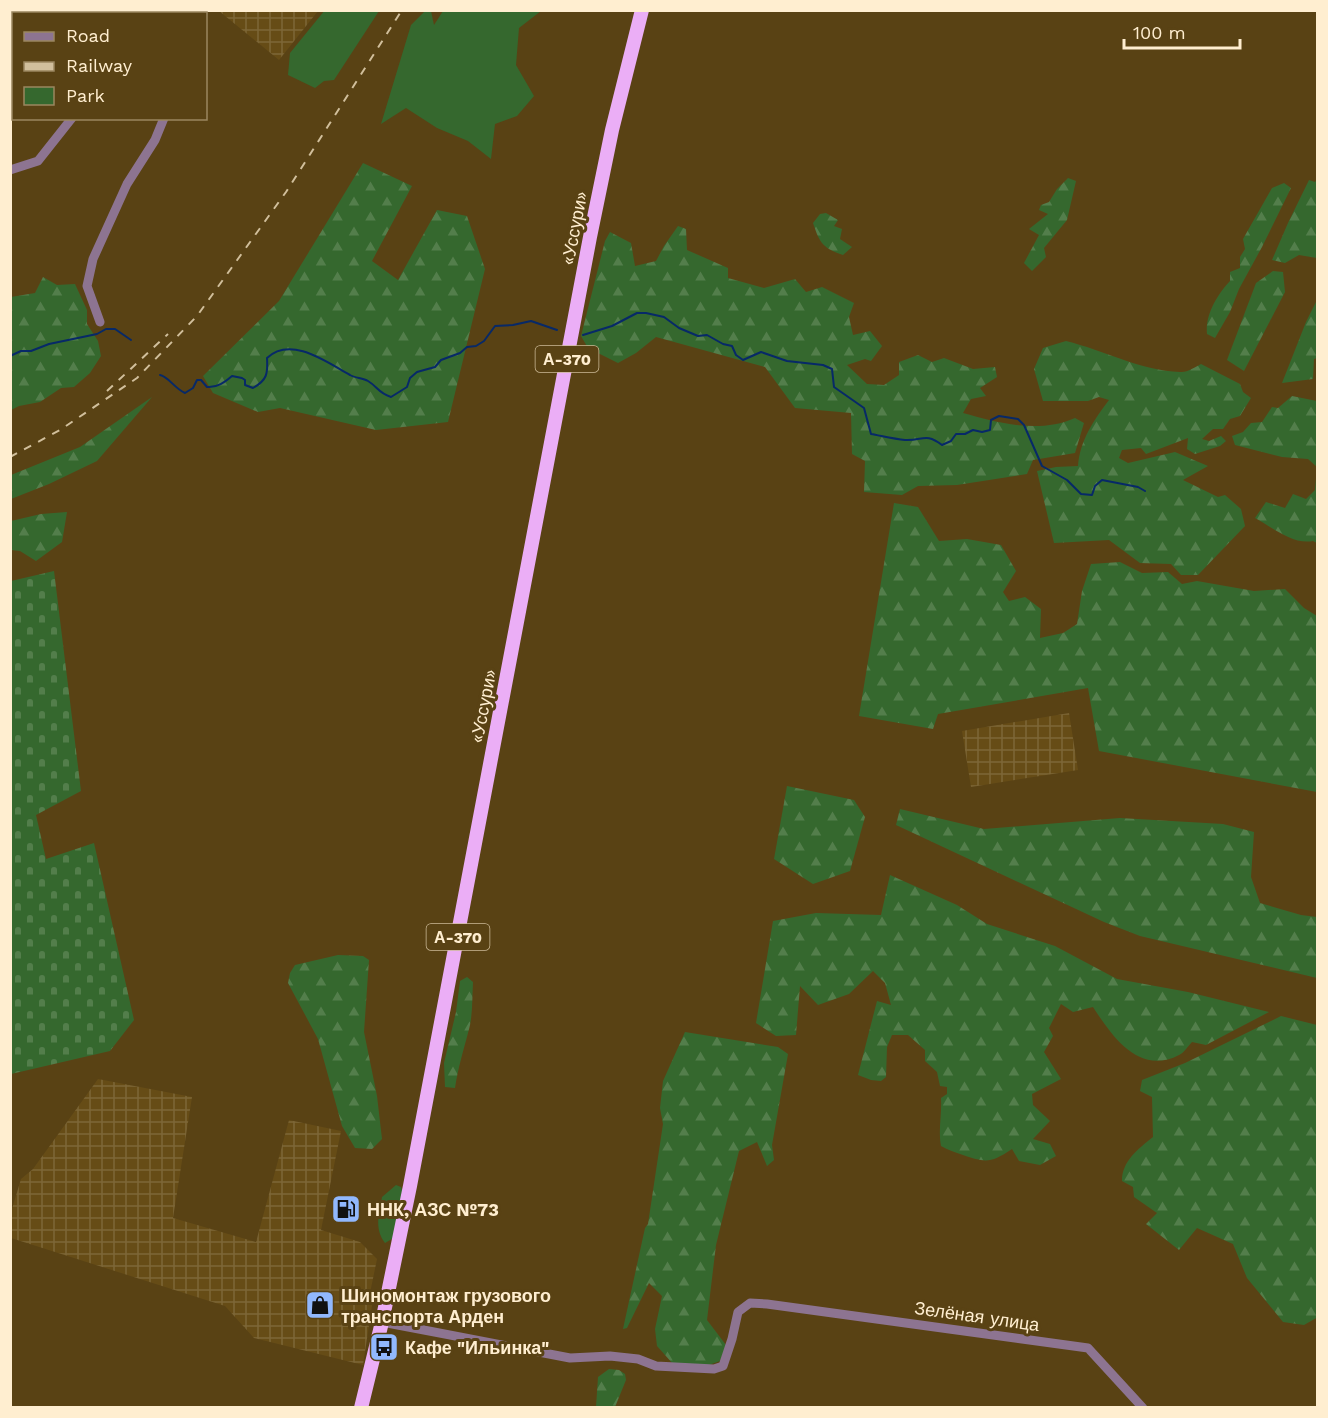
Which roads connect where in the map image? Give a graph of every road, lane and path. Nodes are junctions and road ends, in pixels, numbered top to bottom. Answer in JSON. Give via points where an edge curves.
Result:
{"nodes":[{"id":1,"x":642,"y":10,"type":"edge"},
{"id":2,"x":70,"y":120,"type":"edge"},
{"id":3,"x":163,"y":120,"type":"edge"},
{"id":4,"x":10,"y":170,"type":"edge"},
{"id":5,"x":100,"y":322,"type":"dead end"},
{"id":6,"x":382,"y":1322,"type":"junction"},
{"id":7,"x":361,"y":1407,"type":"edge"},
{"id":8,"x":1143,"y":1407,"type":"edge"}],
"edges":[{"from":1,"to":6,"type":"highway","name":"«Уссури»","number":"А-370","via":[[592,226]]},
{"from":2,"to":4,"type":"street","via":[[38,161]]},
{"from":3,"to":5,"type":"street","via":[[127,184],[93,260],[87,286]]},
{"from":6,"to":7,"type":"highway","name":"«Уссури»","number":"А-370"},
{"from":6,"to":8,"type":"street","name":"Зелёная улица","via":[[570,1358],[610,1356],[638,1359],[656,1366],[714,1369],[723,1366],[738,1312],[750,1303],[782,1306],[1088,1348]]}]}
